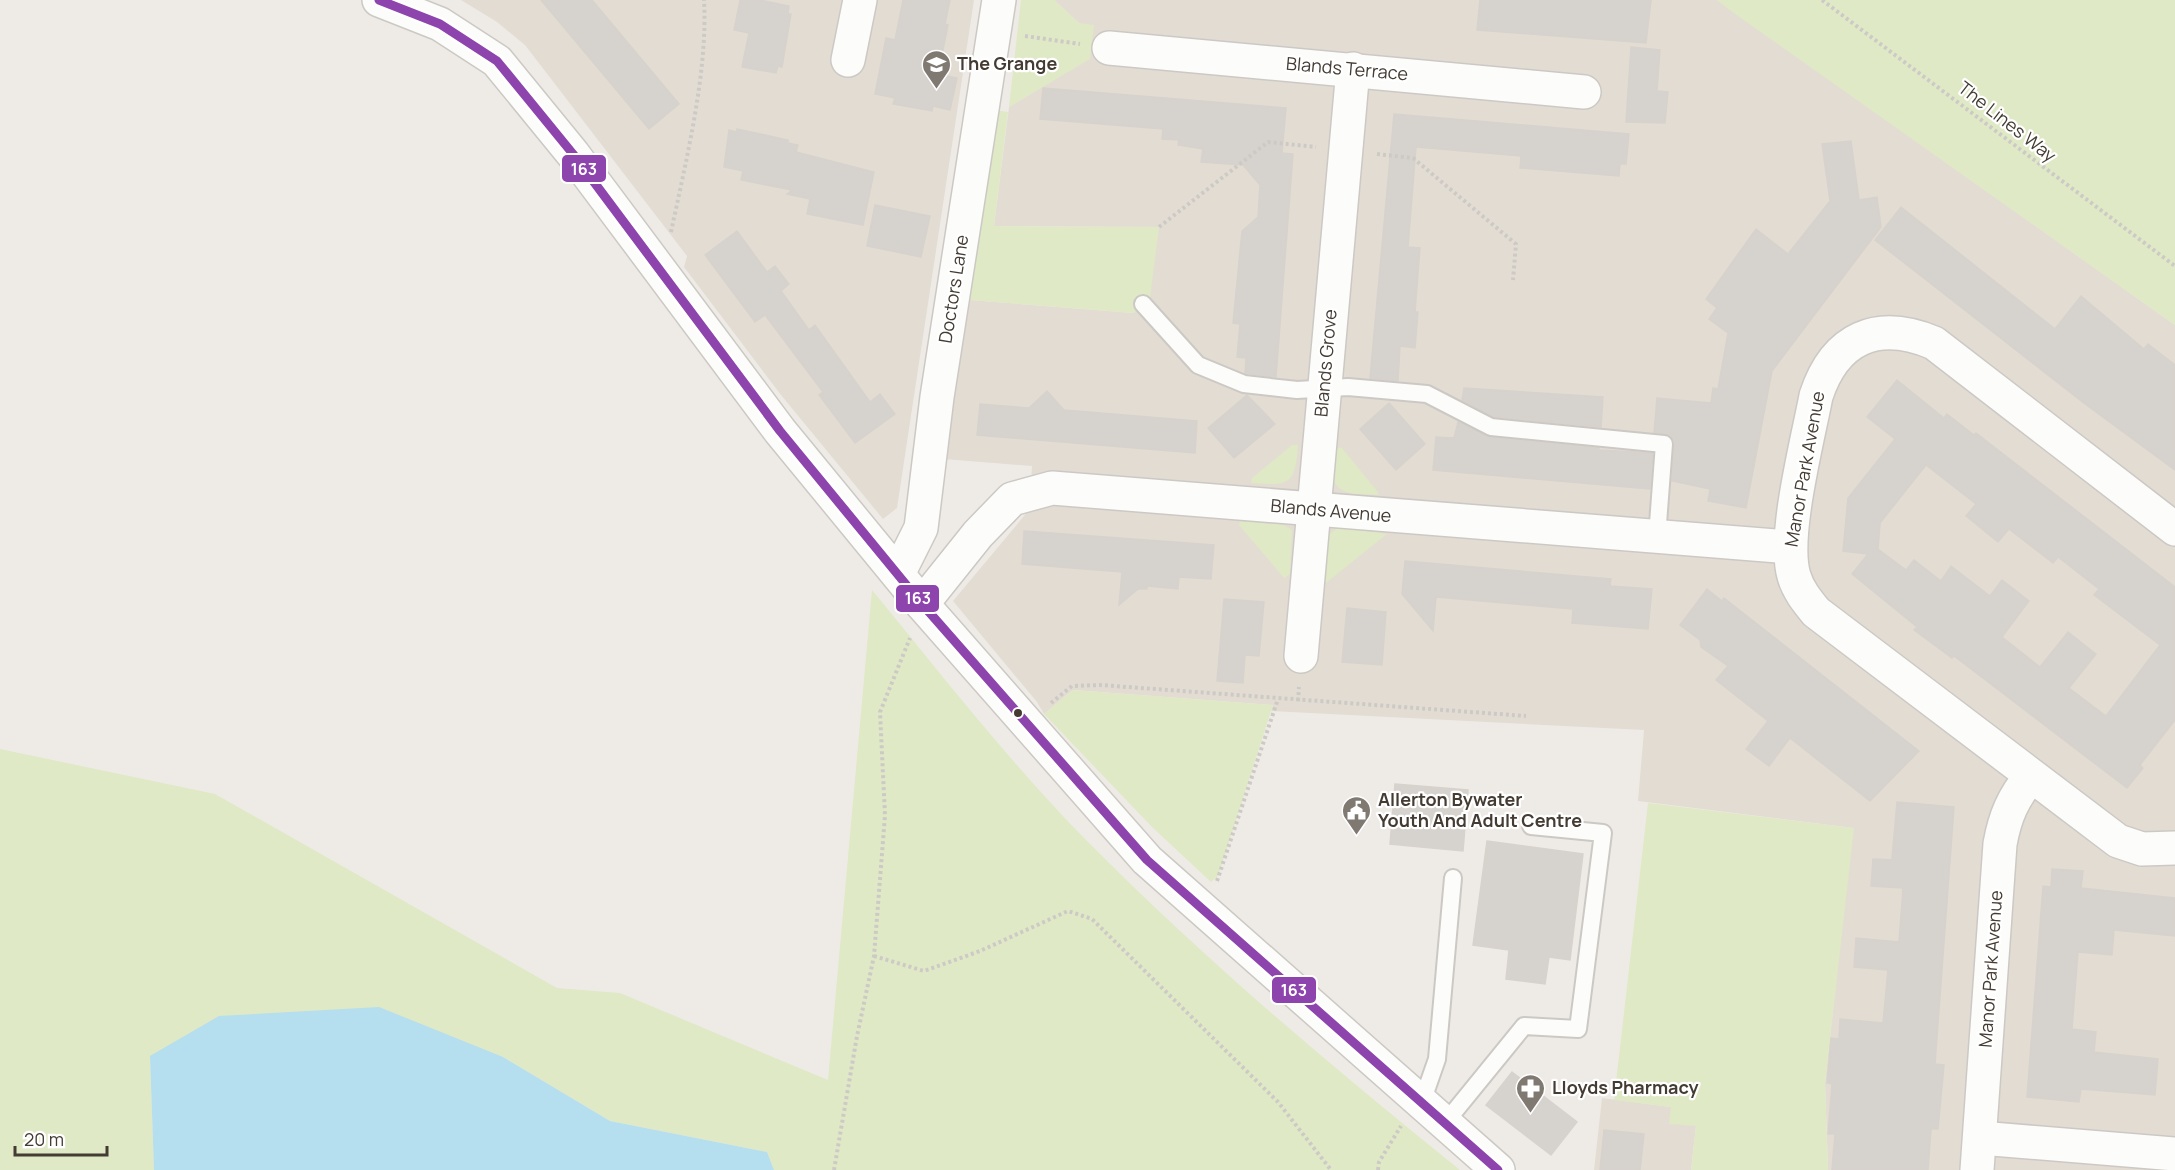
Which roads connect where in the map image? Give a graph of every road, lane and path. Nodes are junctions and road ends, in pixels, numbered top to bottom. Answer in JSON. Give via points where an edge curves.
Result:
{"nodes":[{"id":1,"x":379,"y":0,"type":"edge"},
{"id":2,"x":704,"y":0,"type":"edge"},
{"id":3,"x":860,"y":0,"type":"edge"},
{"id":4,"x":1822,"y":0,"type":"edge"},
{"id":5,"x":996,"y":16,"type":"edge"},
{"id":6,"x":1109,"y":48,"type":"joint"},
{"id":7,"x":848,"y":60,"type":"dead end"},
{"id":8,"x":1353,"y":69,"type":"junction"},
{"id":9,"x":1584,"y":92,"type":"dead end"},
{"id":10,"x":2175,"y":266,"type":"edge"},
{"id":11,"x":663,"y":274,"type":"junction"},
{"id":12,"x":1143,"y":304,"type":"dead end"},
{"id":13,"x":1324,"y":388,"type":"junction"},
{"id":14,"x":1313,"y":510,"type":"junction"},
{"id":15,"x":2175,"y":529,"type":"edge"},
{"id":16,"x":1657,"y":537,"type":"junction"},
{"id":17,"x":1790,"y":547,"type":"junction"},
{"id":18,"x":898,"y":574,"type":"junction"},
{"id":19,"x":922,"y":604,"type":"junction"},
{"id":20,"x":1301,"y":656,"type":"dead end"},
{"id":21,"x":1278,"y":699,"type":"junction"},
{"id":22,"x":1526,"y":716,"type":"dead end"},
{"id":23,"x":1026,"y":722,"type":"junction"},
{"id":24,"x":2031,"y":776,"type":"junction"},
{"id":25,"x":1531,"y":826,"type":"dead end"},
{"id":26,"x":2175,"y":848,"type":"edge"},
{"id":27,"x":1453,"y":878,"type":"dead end"},
{"id":28,"x":1206,"y":912,"type":"junction"},
{"id":29,"x":874,"y":956,"type":"junction"},
{"id":30,"x":1434,"y":1113,"type":"junction"},
{"id":31,"x":1978,"y":1154,"type":"edge"},
{"id":32,"x":2175,"y":1154,"type":"edge"},
{"id":33,"x":834,"y":1170,"type":"edge"},
{"id":34,"x":1331,"y":1170,"type":"edge"},
{"id":35,"x":1378,"y":1170,"type":"edge"},
{"id":36,"x":1498,"y":1170,"type":"edge"}],
"edges":[{"from":1,"to":11,"type":"street","via":[[440,24],[497,61]]},
{"from":2,"to":11,"type":"path","via":[[693,128]]},
{"from":3,"to":7,"type":"street"},
{"from":4,"to":10,"type":"path","name":"The Lines Way"},
{"from":5,"to":6,"type":"path"},
{"from":5,"to":18,"type":"street","name":"Doctors Lane","via":[[937,398],[921,528]]},
{"from":6,"to":8,"type":"street","name":"Blands Terrace"},
{"from":8,"to":9,"type":"street","name":"Blands Terrace"},
{"from":8,"to":13,"type":"street","name":"Blands Grove"},
{"from":11,"to":18,"type":"street","via":[[780,431]]},
{"from":12,"to":13,"type":"lane","via":[[1198,364],[1244,384],[1297,390]]},
{"from":13,"to":14,"type":"street","name":"Blands Grove"},
{"from":13,"to":16,"type":"lane","via":[[1427,394],[1491,427],[1664,444]]},
{"from":14,"to":16,"type":"street","name":"Blands Avenue"},
{"from":14,"to":19,"type":"street","name":"Blands Avenue","via":[[1053,488],[1012,499],[978,534]]},
{"from":14,"to":20,"type":"street","name":"Blands Grove"},
{"from":15,"to":17,"type":"street","name":"Manor Park Avenue","via":[[1934,343],[1910,333],[1885,332],[1860,338],[1839,352],[1824,372],[1816,396]]},
{"from":16,"to":17,"type":"street","name":"Blands Avenue"},
{"from":17,"to":24,"type":"street","name":"Manor Park Avenue","via":[[1794,576],[1816,612]]},
{"from":18,"to":19,"type":"street"},
{"from":19,"to":23,"type":"street"},
{"from":19,"to":29,"type":"path","via":[[880,712],[885,815]]},
{"from":21,"to":22,"type":"path"},
{"from":21,"to":23,"type":"path","via":[[1072,686]]},
{"from":21,"to":28,"type":"path"},
{"from":23,"to":28,"type":"street","via":[[1147,860]]},
{"from":24,"to":26,"type":"street","name":"Manor Park Avenue","via":[[2118,841],[2142,849]]},
{"from":24,"to":31,"type":"street","name":"Manor Park Avenue","via":[[2004,819],[2000,844]]},
{"from":25,"to":30,"type":"lane","via":[[1604,833],[1578,1029],[1524,1026]]},
{"from":27,"to":30,"type":"lane"},
{"from":28,"to":30,"type":"street"},
{"from":29,"to":33,"type":"path"},
{"from":29,"to":34,"type":"path","via":[[924,971],[980,951],[1068,911],[1092,919],[1278,1102]]},
{"from":30,"to":35,"type":"path","via":[[1396,1132]]},
{"from":30,"to":36,"type":"street"},
{"from":31,"to":32,"type":"street"}]}
